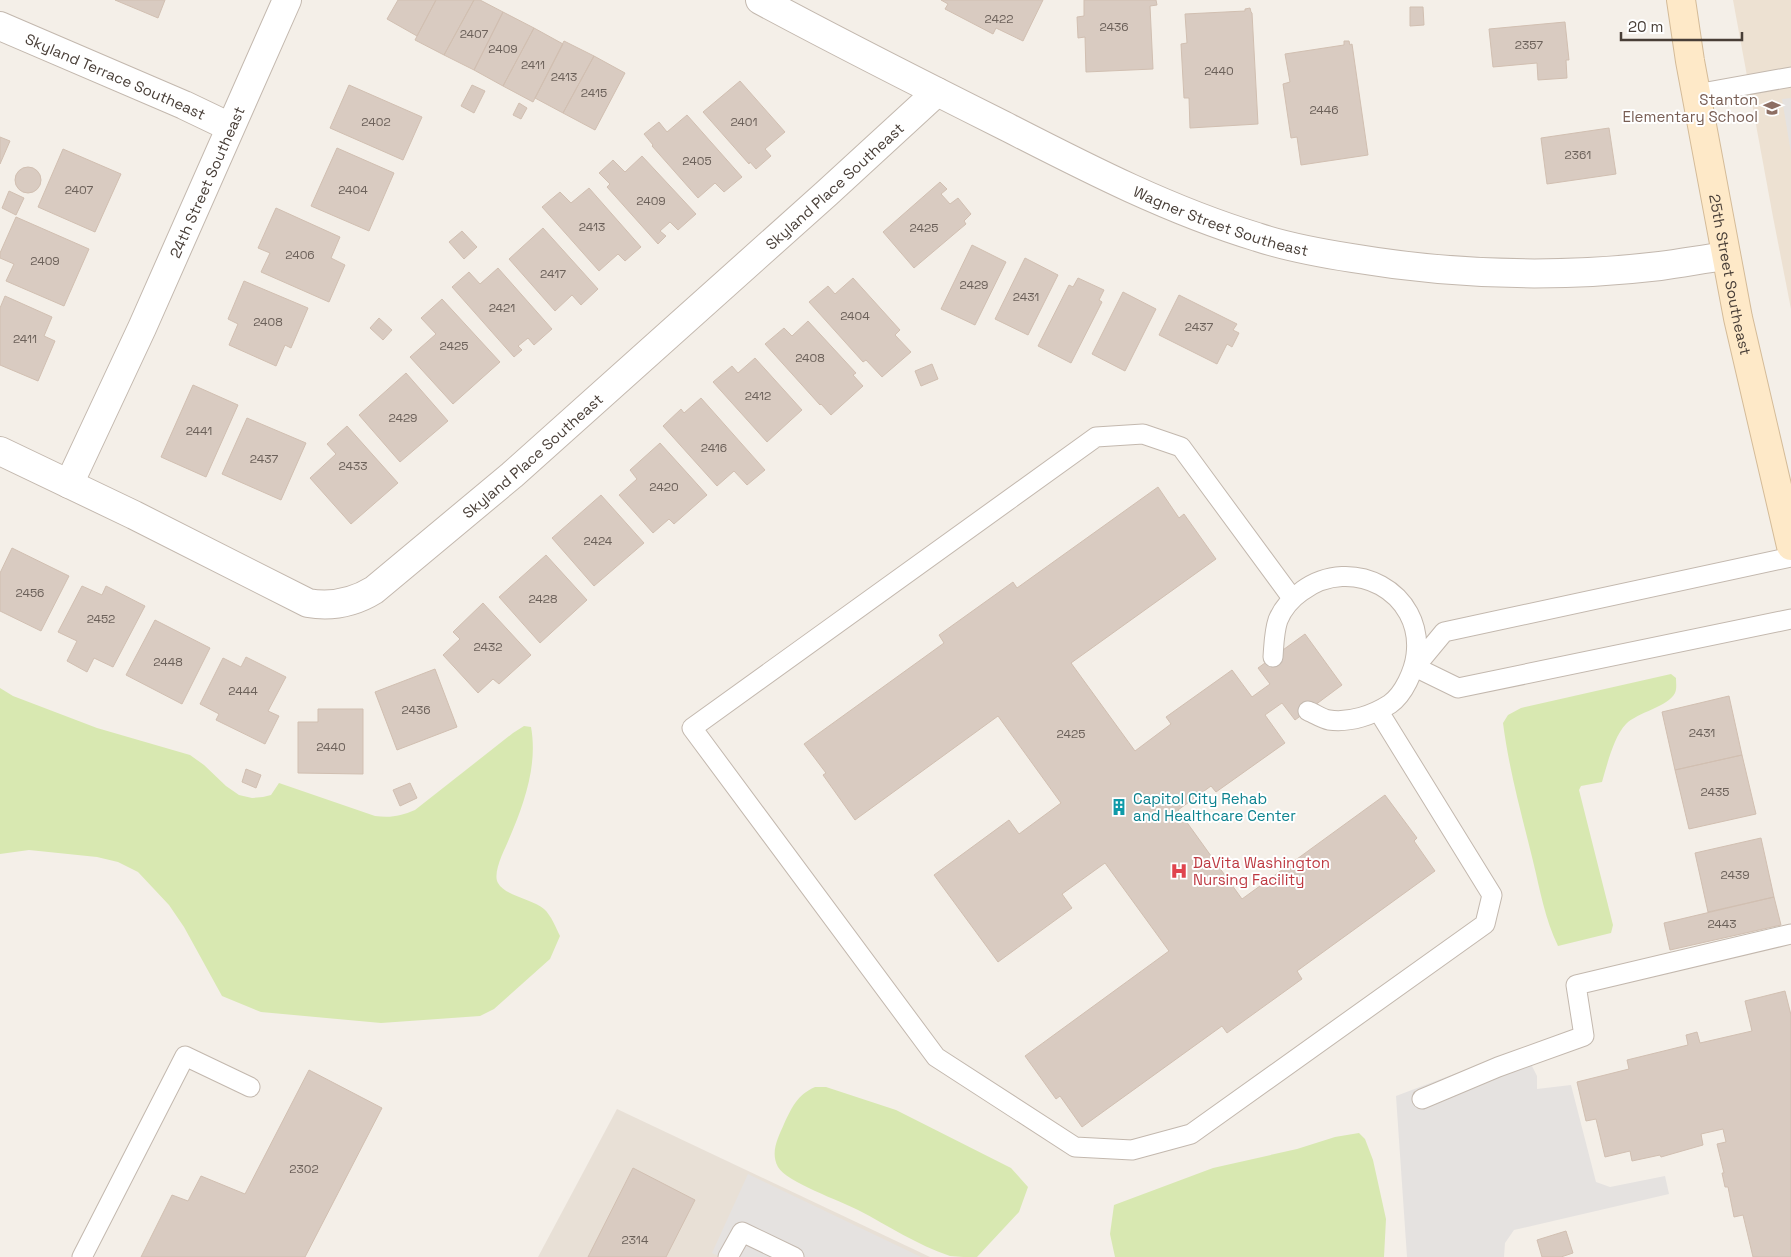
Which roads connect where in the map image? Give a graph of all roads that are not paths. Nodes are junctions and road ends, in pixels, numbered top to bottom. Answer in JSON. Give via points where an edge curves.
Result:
{"nodes":[{"id":1,"x":287,"y":0,"type":"edge"},
{"id":2,"x":760,"y":0,"type":"edge"},
{"id":3,"x":1681,"y":0,"type":"edge"},
{"id":4,"x":0,"y":26,"type":"edge"},
{"id":5,"x":1791,"y":77,"type":"edge"},
{"id":6,"x":937,"y":92,"type":"junction"},
{"id":7,"x":1696,"y":94,"type":"junction"},
{"id":8,"x":230,"y":127,"type":"junction"},
{"id":9,"x":1726,"y":256,"type":"junction"},
{"id":10,"x":0,"y":451,"type":"edge"},
{"id":11,"x":69,"y":484,"type":"junction"},
{"id":12,"x":1791,"y":546,"type":"edge"},
{"id":13,"x":1791,"y":557,"type":"edge"},
{"id":14,"x":1292,"y":598,"type":"junction"},
{"id":15,"x":1791,"y":620,"type":"edge"},
{"id":16,"x":1273,"y":657,"type":"dead end"},
{"id":17,"x":1415,"y":667,"type":"junction"},
{"id":18,"x":1308,"y":711,"type":"dead end"},
{"id":19,"x":1378,"y":712,"type":"junction"},
{"id":20,"x":1791,"y":934,"type":"edge"},
{"id":21,"x":250,"y":1087,"type":"dead end"},
{"id":22,"x":1422,"y":1099,"type":"dead end"},
{"id":23,"x":82,"y":1257,"type":"edge"},
{"id":24,"x":728,"y":1257,"type":"edge"},
{"id":25,"x":794,"y":1257,"type":"edge"}],
"edges":[{"from":1,"to":8,"type":"street","name":"24th Street Southeast"},
{"from":2,"to":6,"type":"street","name":"Wagner Street Southeast"},
{"from":3,"to":7,"type":"street","name":"25th Street Southeast"},
{"from":4,"to":8,"type":"street","name":"Skyland Terrace Southeast"},
{"from":5,"to":7,"type":"lane"},
{"from":6,"to":9,"type":"street","name":"Wagner Street Southeast","via":[[1064,156],[1181,209],[1258,238],[1325,253],[1451,270],[1529,273],[1660,266]]},
{"from":6,"to":11,"type":"street","name":"Skyland Place Southeast","via":[[512,475],[362,597],[335,605],[308,603]]},
{"from":7,"to":9,"type":"street","name":"25th Street Southeast"},
{"from":8,"to":11,"type":"street","name":"24th Street Southeast"},
{"from":9,"to":12,"type":"street","name":"25th Street Southeast"},
{"from":10,"to":11,"type":"street","name":"Skyland Place Southeast"},
{"from":13,"to":17,"type":"lane","via":[[1444,632]]},
{"from":14,"to":16,"type":"lane","via":[[1279,618]]},
{"from":14,"to":17,"type":"lane","via":[[1313,583],[1336,576],[1354,575],[1378,583],[1398,597],[1412,618],[1418,642]]},
{"from":14,"to":19,"type":"lane","via":[[1180,447],[1143,434],[1096,437],[692,728],[936,1057],[1075,1147],[1132,1150],[1191,1134],[1485,924],[1492,895]]},
{"from":15,"to":17,"type":"lane","via":[[1458,688]]},
{"from":17,"to":19,"type":"lane","via":[[1396,699]]},
{"from":18,"to":19,"type":"lane","via":[[1328,720],[1354,719]]},
{"from":20,"to":22,"type":"lane","via":[[1576,985],[1584,1036],[1498,1066]]},
{"from":21,"to":23,"type":"lane","via":[[185,1056]]},
{"from":24,"to":25,"type":"lane","via":[[742,1232]]}]}
